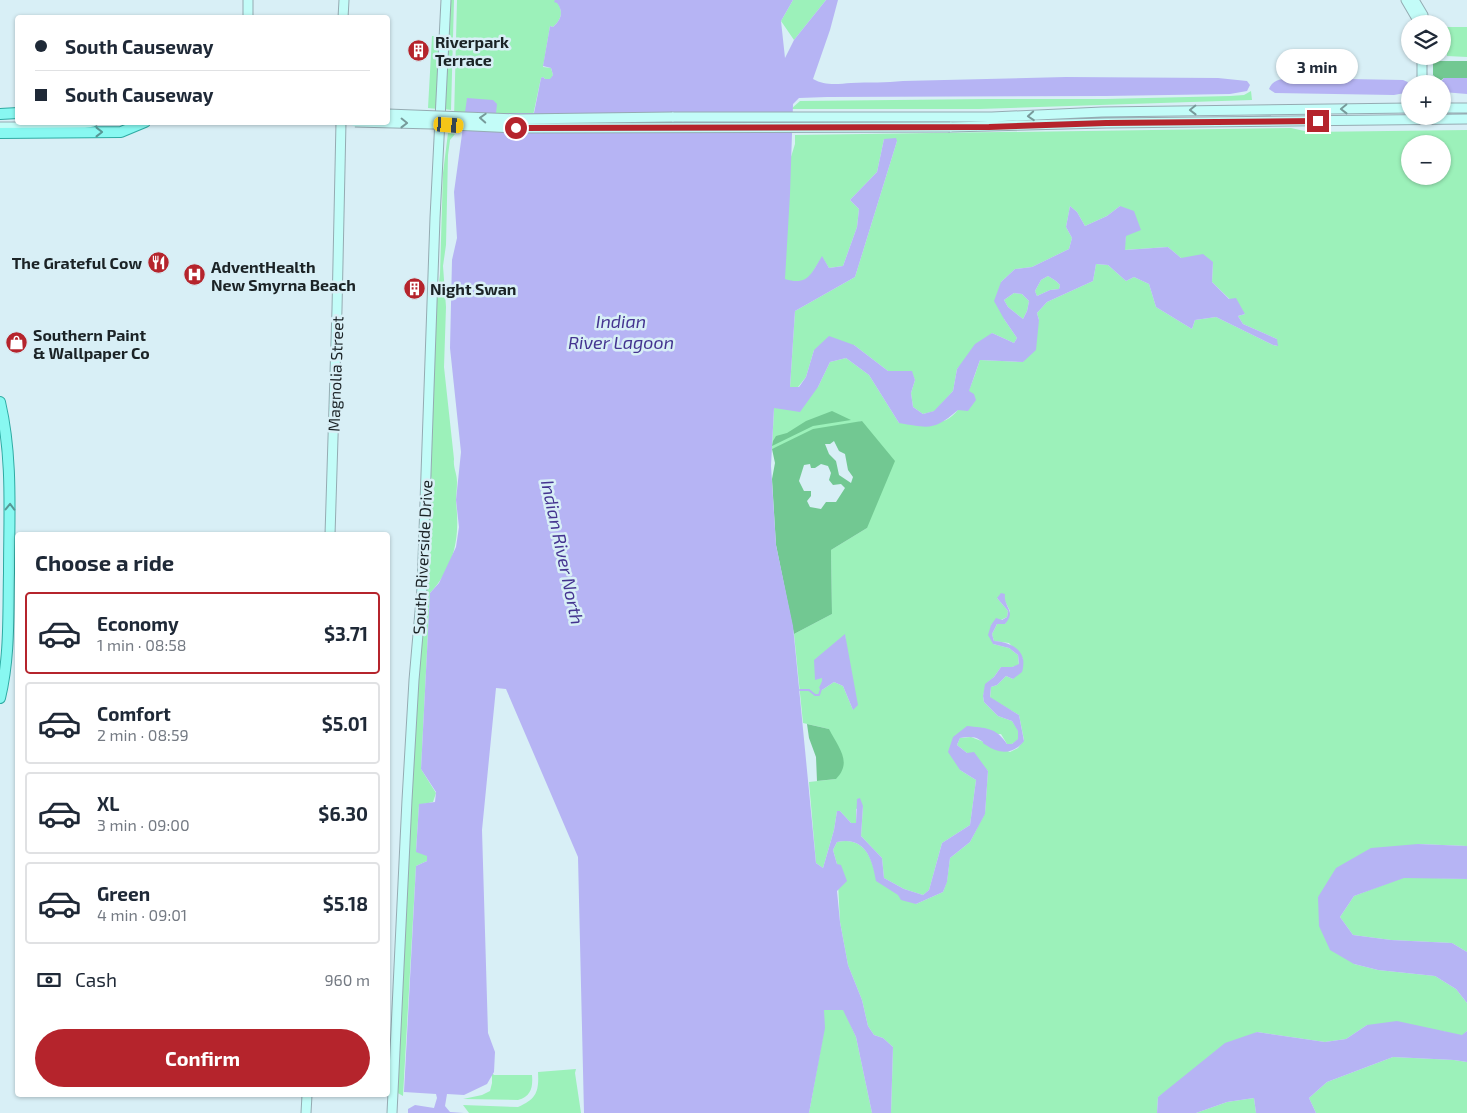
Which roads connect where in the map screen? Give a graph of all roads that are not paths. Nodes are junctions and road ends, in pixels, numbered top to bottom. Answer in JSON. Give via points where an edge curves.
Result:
{"nodes":[{"id":1,"x":248,"y":0,"type":"edge"},
{"id":2,"x":344,"y":0,"type":"edge"},
{"id":3,"x":446,"y":0,"type":"edge"},
{"id":4,"x":1406,"y":0,"type":"edge"},
{"id":5,"x":1414,"y":0,"type":"edge"},
{"id":6,"x":248,"y":15,"type":"edge"},
{"id":7,"x":343,"y":15,"type":"edge"},
{"id":8,"x":1415,"y":15,"type":"edge"},
{"id":9,"x":1423,"y":15,"type":"edge"},
{"id":10,"x":1401,"y":108,"type":"edge"},
{"id":11,"x":1451,"y":108,"type":"edge"},
{"id":12,"x":1467,"y":108,"type":"edge"},
{"id":13,"x":1260,"y":110,"type":"junction"},
{"id":14,"x":15,"y":113,"type":"edge"},
{"id":15,"x":0,"y":114,"type":"edge"},
{"id":16,"x":390,"y":114,"type":"edge"},
{"id":17,"x":1401,"y":115,"type":"edge"},
{"id":18,"x":0,"y":118,"type":"edge"},
{"id":19,"x":15,"y":118,"type":"edge"},
{"id":20,"x":1463,"y":119,"type":"edge"},
{"id":21,"x":1350,"y":120,"type":"junction"},
{"id":22,"x":1302,"y":121,"type":"junction"},
{"id":23,"x":950,"y":122,"type":"junction"},
{"id":24,"x":1185,"y":122,"type":"junction"},
{"id":25,"x":390,"y":123,"type":"edge"},
{"id":26,"x":71,"y":125,"type":"edge"},
{"id":27,"x":138,"y":125,"type":"edge"},
{"id":28,"x":340,"y":125,"type":"edge"},
{"id":29,"x":0,"y":127,"type":"edge"},
{"id":30,"x":0,"y":133,"type":"edge"},
{"id":31,"x":0,"y":402,"type":"edge"},
{"id":32,"x":330,"y":532,"type":"edge"},
{"id":33,"x":0,"y":698,"type":"edge"},
{"id":34,"x":307,"y":1097,"type":"edge"},
{"id":35,"x":306,"y":1113,"type":"edge"},
{"id":36,"x":392,"y":1113,"type":"edge"}],
"edges":[{"from":1,"to":6,"type":"main road"},
{"from":2,"to":7,"type":"main road"},
{"from":3,"to":36,"type":"main road","name":"South Riverside Drive","via":[[422,578],[407,800]]},
{"from":4,"to":8,"type":"main road"},
{"from":5,"to":9,"type":"main road"},
{"from":10,"to":13,"type":"main road","one_way":true},
{"from":11,"to":12,"type":"main road"},
{"from":13,"to":22,"type":"main road","via":[[1272,116]]},
{"from":13,"to":23,"type":"main road","one_way":true,"via":[[1102,112]]},
{"from":13,"to":24,"type":"main road","via":[[1249,117],[1211,117]]},
{"from":14,"to":15,"type":"main road"},
{"from":23,"to":16,"type":"main road","one_way":true,"bridge":true,"via":[[613,117],[518,119]]},
{"from":17,"to":21,"type":"main road","via":[[1372,115]]},
{"from":18,"to":19,"type":"main road"},
{"from":20,"to":21,"type":"main road"},
{"from":21,"to":22,"type":"main road"},
{"from":22,"to":24,"type":"main road"},
{"from":23,"to":24,"type":"main road"},
{"from":25,"to":23,"type":"main road","one_way":true,"bridge":true,"via":[[516,128]]},
{"from":26,"to":29,"type":"main road"},
{"from":30,"to":27,"type":"main road","one_way":true,"via":[[121,132]]},
{"from":28,"to":32,"type":"main road","name":"Magnolia Street"},
{"from":33,"to":31,"type":"main road","one_way":true,"via":[[7,650],[10,489],[8,444]]},
{"from":34,"to":35,"type":"main road"}]}
